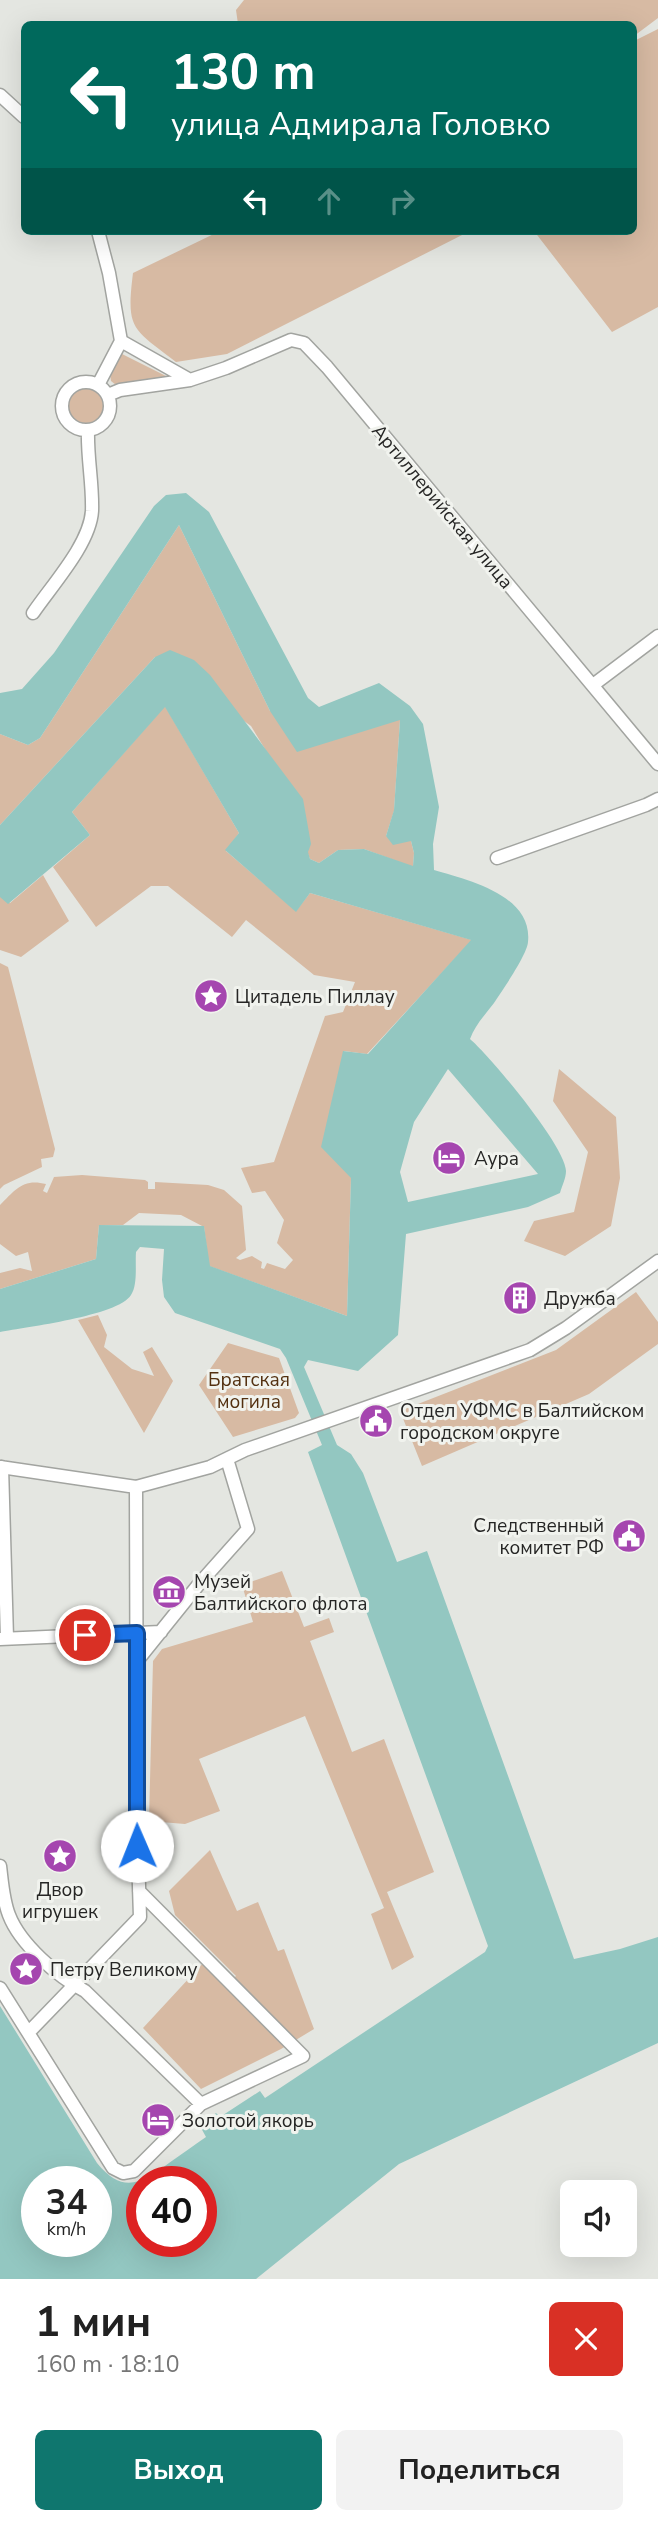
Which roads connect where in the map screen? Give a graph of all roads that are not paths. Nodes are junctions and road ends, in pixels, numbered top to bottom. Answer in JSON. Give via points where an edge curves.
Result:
{"nodes":[{"id":1,"x":0,"y":95,"type":"edge"},
{"id":2,"x":21,"y":114,"type":"edge"},
{"id":3,"x":99,"y":235,"type":"edge"},
{"id":4,"x":121,"y":341,"type":"junction"},
{"id":5,"x":191,"y":380,"type":"junction"},
{"id":6,"x":98,"y":384,"type":"junction"},
{"id":7,"x":108,"y":396,"type":"junction"},
{"id":8,"x":88,"y":430,"type":"junction"},
{"id":9,"x":33,"y":612,"type":"dead end"},
{"id":10,"x":658,"y":636,"type":"edge"},
{"id":11,"x":593,"y":685,"type":"junction"},
{"id":12,"x":658,"y":764,"type":"edge"},
{"id":13,"x":658,"y":799,"type":"edge"},
{"id":14,"x":497,"y":858,"type":"dead end"},
{"id":15,"x":658,"y":1261,"type":"edge"},
{"id":16,"x":227,"y":1459,"type":"junction"},
{"id":17,"x":1,"y":1467,"type":"edge"},
{"id":18,"x":136,"y":1487,"type":"junction"},
{"id":19,"x":161,"y":1632,"type":"junction"},
{"id":20,"x":137,"y":1633,"type":"junction"},
{"id":21,"x":4,"y":1639,"type":"edge"},
{"id":22,"x":137,"y":1661,"type":"junction"},
{"id":23,"x":0,"y":1866,"type":"edge"},
{"id":24,"x":139,"y":1891,"type":"junction"},
{"id":25,"x":74,"y":1985,"type":"junction"},
{"id":26,"x":0,"y":1988,"type":"edge"},
{"id":27,"x":29,"y":2032,"type":"junction"},
{"id":28,"x":201,"y":2104,"type":"junction"}],
"edges":[{"from":1,"to":2,"type":"street"},
{"from":3,"to":4,"type":"street"},
{"from":4,"to":5,"type":"street"},
{"from":4,"to":6,"type":"street"},
{"from":5,"to":7,"type":"street","name":"Артиллерийская улица","via":[[120,390]]},
{"from":5,"to":11,"type":"street","name":"Артиллерийская улица","via":[[291,340],[303,343]]},
{"from":6,"to":7,"type":"street"},
{"from":6,"to":8,"type":"street","via":[[80,382],[62,400],[71,425]]},
{"from":7,"to":8,"type":"street","via":[[104,422]]},
{"from":8,"to":9,"type":"street","via":[[90,525]]},
{"from":10,"to":11,"type":"street"},
{"from":11,"to":12,"type":"street","name":"Артиллерийская улица"},
{"from":13,"to":14,"type":"street"},
{"from":15,"to":16,"type":"street","via":[[530,1350]]},
{"from":16,"to":18,"type":"street"},
{"from":16,"to":19,"type":"street","via":[[248,1529]]},
{"from":17,"to":18,"type":"street"},
{"from":17,"to":21,"type":"street"},
{"from":18,"to":20,"type":"street"},
{"from":19,"to":20,"type":"street"},
{"from":19,"to":22,"type":"street"},
{"from":20,"to":21,"type":"street"},
{"from":20,"to":22,"type":"street"},
{"from":22,"to":24,"type":"street"},
{"from":23,"to":25,"type":"street","via":[[7,1912],[16,1932]]},
{"from":24,"to":25,"type":"street","via":[[140,1917]]},
{"from":24,"to":28,"type":"street","via":[[303,2056]]},
{"from":25,"to":27,"type":"street"},
{"from":25,"to":28,"type":"street"},
{"from":26,"to":27,"type":"street"},
{"from":27,"to":28,"type":"street","via":[[113,2168],[123,2173],[134,2171]]}]}
